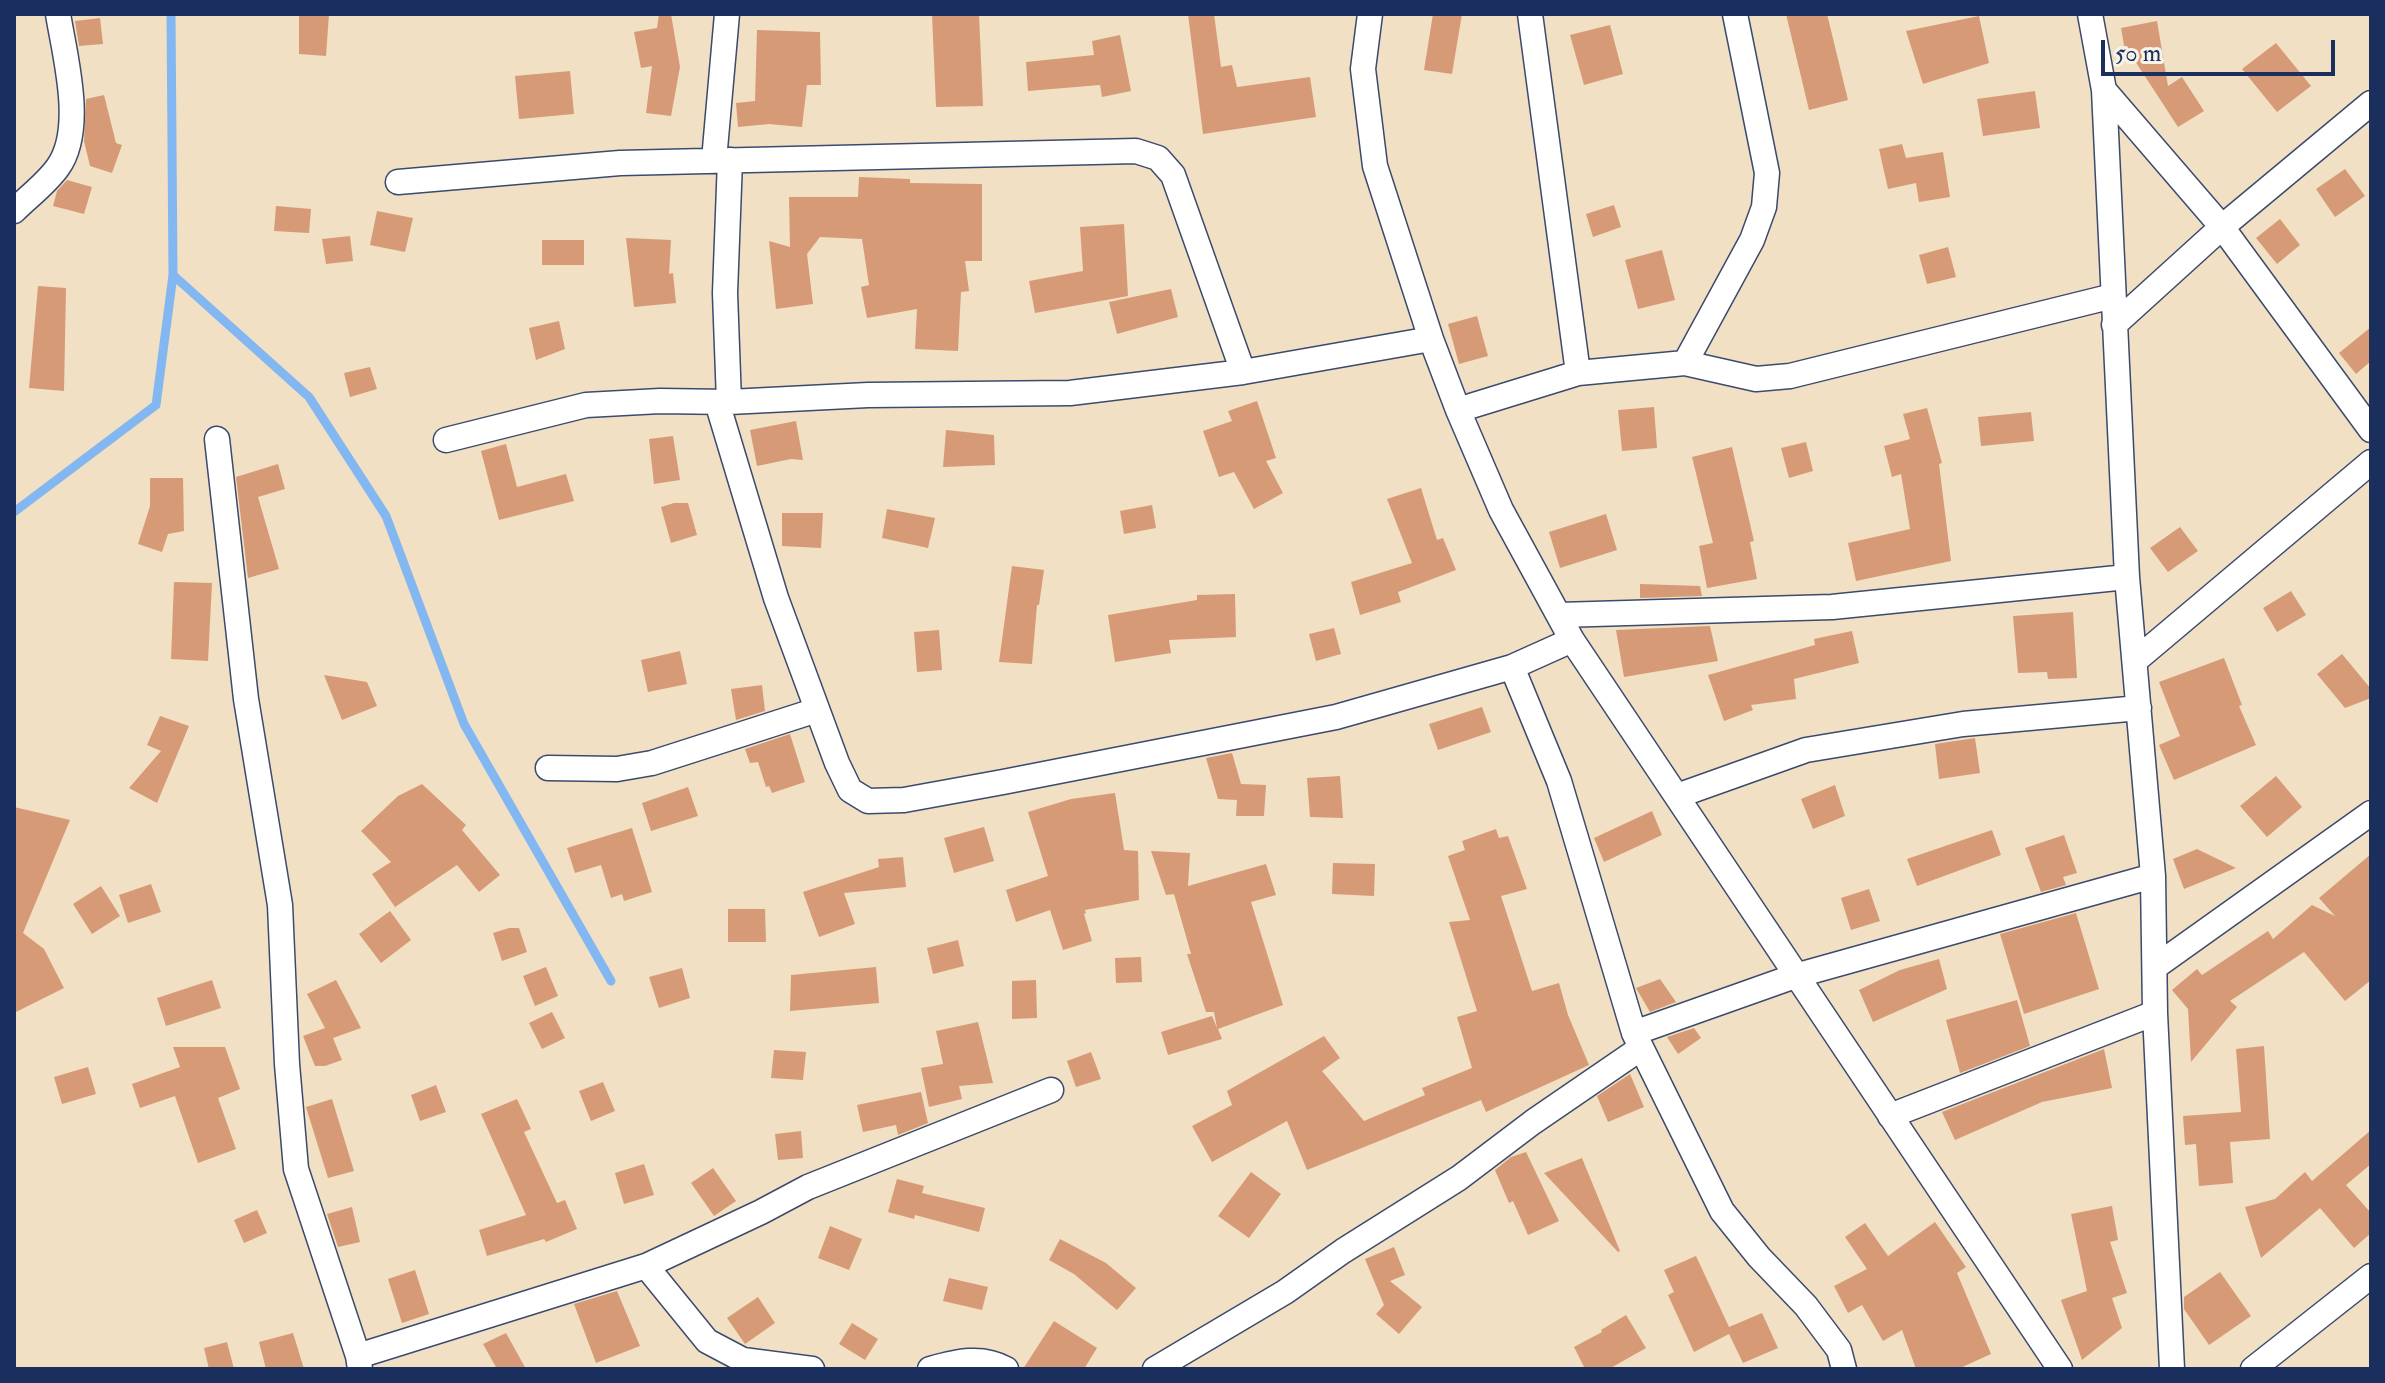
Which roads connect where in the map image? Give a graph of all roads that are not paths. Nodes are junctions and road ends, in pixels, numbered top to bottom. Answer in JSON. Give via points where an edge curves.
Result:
{"nodes":[{"id":1,"x":58,"y":14,"type":"edge"},
{"id":2,"x":727,"y":14,"type":"edge"},
{"id":3,"x":1370,"y":14,"type":"edge"},
{"id":4,"x":1530,"y":14,"type":"edge"},
{"id":5,"x":1735,"y":14,"type":"edge"},
{"id":6,"x":2090,"y":14,"type":"edge"},
{"id":7,"x":2104,"y":90,"type":"junction"},
{"id":8,"x":2371,"y":103,"type":"edge"},
{"id":9,"x":722,"y":160,"type":"junction"},
{"id":10,"x":398,"y":182,"type":"dead end"},
{"id":11,"x":14,"y":211,"type":"edge"},
{"id":12,"x":2222,"y":227,"type":"junction"},
{"id":13,"x":2113,"y":296,"type":"junction"},
{"id":14,"x":2114,"y":325,"type":"junction"},
{"id":15,"x":1431,"y":339,"type":"junction"},
{"id":16,"x":1685,"y":363,"type":"junction"},
{"id":17,"x":1243,"y":372,"type":"junction"},
{"id":18,"x":1578,"y":373,"type":"junction"},
{"id":19,"x":723,"y":402,"type":"junction"},
{"id":20,"x":1458,"y":410,"type":"junction"},
{"id":21,"x":2371,"y":430,"type":"edge"},
{"id":22,"x":217,"y":439,"type":"dead end"},
{"id":23,"x":446,"y":440,"type":"dead end"},
{"id":24,"x":2371,"y":462,"type":"edge"},
{"id":25,"x":2127,"y":577,"type":"junction"},
{"id":26,"x":1559,"y":615,"type":"junction"},
{"id":27,"x":1572,"y":640,"type":"junction"},
{"id":28,"x":2136,"y":660,"type":"junction"},
{"id":29,"x":1512,"y":667,"type":"junction"},
{"id":30,"x":2139,"y":708,"type":"junction"},
{"id":31,"x":817,"y":710,"type":"junction"},
{"id":32,"x":548,"y":768,"type":"dead end"},
{"id":33,"x":1677,"y":796,"type":"junction"},
{"id":34,"x":2371,"y":813,"type":"edge"},
{"id":35,"x":2153,"y":876,"type":"junction"},
{"id":36,"x":2155,"y":967,"type":"junction"},
{"id":37,"x":1795,"y":976,"type":"junction"},
{"id":38,"x":2155,"y":1013,"type":"junction"},
{"id":39,"x":1637,"y":1040,"type":"junction"},
{"id":40,"x":1051,"y":1090,"type":"dead end"},
{"id":41,"x":1890,"y":1116,"type":"junction"},
{"id":42,"x":646,"y":1266,"type":"junction"},
{"id":43,"x":2371,"y":1276,"type":"edge"},
{"id":44,"x":359,"y":1363,"type":"edge"},
{"id":45,"x":812,"y":1369,"type":"edge"},
{"id":46,"x":930,"y":1369,"type":"edge"},
{"id":47,"x":1006,"y":1369,"type":"edge"},
{"id":48,"x":1155,"y":1369,"type":"edge"},
{"id":49,"x":1844,"y":1369,"type":"edge"},
{"id":50,"x":2060,"y":1369,"type":"edge"},
{"id":51,"x":2172,"y":1369,"type":"edge"},
{"id":52,"x":2253,"y":1369,"type":"edge"}],
"edges":[{"from":1,"to":11,"type":"street","via":[[72,125],[68,149],[58,168]]},
{"from":2,"to":9,"type":"street"},
{"from":3,"to":15,"type":"street","via":[[1363,69],[1375,166]]},
{"from":4,"to":18,"type":"street"},
{"from":5,"to":16,"type":"street","via":[[1767,173],[1764,207],[1752,240]]},
{"from":6,"to":7,"type":"street"},
{"from":7,"to":12,"type":"street"},
{"from":7,"to":13,"type":"street"},
{"from":8,"to":12,"type":"street"},
{"from":9,"to":10,"type":"street"},
{"from":9,"to":17,"type":"street","via":[[1136,151],[1158,158],[1173,175]]},
{"from":9,"to":19,"type":"street"},
{"from":12,"to":14,"type":"street"},
{"from":12,"to":21,"type":"street"},
{"from":13,"to":14,"type":"street"},
{"from":13,"to":16,"type":"street","via":[[1790,376],[1756,379]]},
{"from":14,"to":25,"type":"street"},
{"from":15,"to":17,"type":"street"},
{"from":15,"to":20,"type":"street"},
{"from":16,"to":18,"type":"street"},
{"from":17,"to":19,"type":"street","via":[[1070,393]]},
{"from":18,"to":20,"type":"street"},
{"from":19,"to":23,"type":"street","via":[[586,405]]},
{"from":19,"to":31,"type":"street","via":[[776,598]]},
{"from":20,"to":26,"type":"street","via":[[1501,510]]},
{"from":22,"to":44,"type":"street","via":[[246,699],[280,905],[296,1169]]},
{"from":24,"to":28,"type":"street"},
{"from":25,"to":26,"type":"street","via":[[1832,607]]},
{"from":25,"to":28,"type":"street"},
{"from":26,"to":27,"type":"street"},
{"from":27,"to":29,"type":"street"},
{"from":27,"to":33,"type":"street"},
{"from":28,"to":30,"type":"street"},
{"from":29,"to":31,"type":"street","via":[[1336,717],[904,800],[868,801],[850,790]]},
{"from":29,"to":39,"type":"street","via":[[1559,781]]},
{"from":30,"to":33,"type":"street","via":[[1963,724],[1806,750]]},
{"from":30,"to":35,"type":"street"},
{"from":31,"to":32,"type":"street","via":[[652,763],[617,769]]},
{"from":33,"to":37,"type":"street"},
{"from":34,"to":36,"type":"street"},
{"from":35,"to":36,"type":"street"},
{"from":35,"to":37,"type":"street"},
{"from":36,"to":38,"type":"street"},
{"from":37,"to":39,"type":"street"},
{"from":37,"to":41,"type":"street"},
{"from":38,"to":41,"type":"street"},
{"from":38,"to":51,"type":"street"},
{"from":39,"to":48,"type":"street","via":[[1459,1178]]},
{"from":39,"to":49,"type":"street","via":[[1722,1211],[1806,1306],[1839,1350]]},
{"from":40,"to":42,"type":"street","via":[[808,1187]]},
{"from":41,"to":50,"type":"street"},
{"from":42,"to":44,"type":"street"},
{"from":42,"to":45,"type":"street","via":[[707,1341],[743,1360]]},
{"from":43,"to":52,"type":"street"},
{"from":46,"to":47,"type":"street","via":[[978,1360]]}]}
